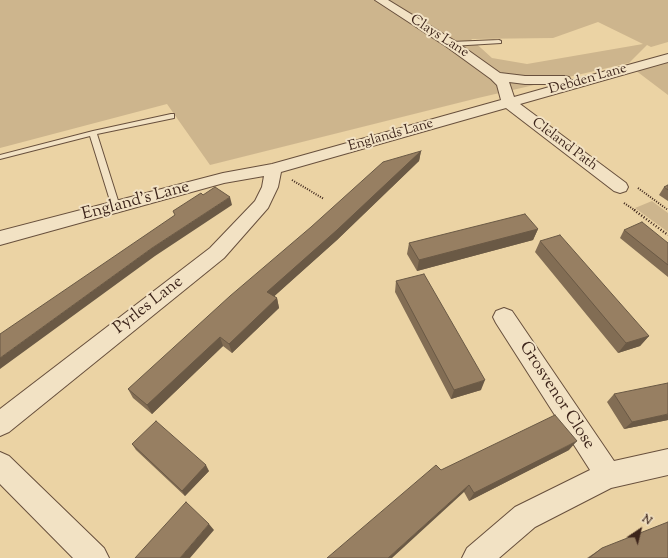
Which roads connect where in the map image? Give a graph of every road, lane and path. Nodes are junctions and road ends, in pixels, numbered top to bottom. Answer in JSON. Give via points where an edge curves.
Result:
{"nodes":[{"id":1,"x":380,"y":0,"type":"edge"},
{"id":2,"x":499,"y":42,"type":"dead end"},
{"id":3,"x":451,"y":44,"type":"junction"},
{"id":4,"x":668,"y":58,"type":"edge"},
{"id":5,"x":496,"y":76,"type":"junction"},
{"id":6,"x":580,"y":82,"type":"junction"},
{"id":7,"x":509,"y":103,"type":"junction"},
{"id":8,"x":171,"y":116,"type":"dead end"},
{"id":9,"x":93,"y":133,"type":"junction"},
{"id":10,"x":0,"y":157,"type":"edge"},
{"id":11,"x":273,"y":169,"type":"junction"},
{"id":12,"x":620,"y":187,"type":"junction"},
{"id":13,"x":324,"y":199,"type":"dead end"},
{"id":14,"x":116,"y":207,"type":"junction"},
{"id":15,"x":668,"y":210,"type":"edge"},
{"id":16,"x":668,"y":235,"type":"edge"},
{"id":17,"x":0,"y":238,"type":"edge"},
{"id":18,"x":504,"y":317,"type":"dead end"},
{"id":19,"x":0,"y":424,"type":"edge"},
{"id":20,"x":668,"y":462,"type":"edge"},
{"id":21,"x":0,"y":465,"type":"edge"},
{"id":22,"x":608,"y":475,"type":"junction"},
{"id":23,"x":94,"y":558,"type":"edge"},
{"id":24,"x":477,"y":558,"type":"edge"}],
"edges":[{"from":1,"to":3,"type":"street","name":"Clays Lane"},
{"from":2,"to":3,"type":"lane"},
{"from":3,"to":5,"type":"street","name":"Clays Lane"},
{"from":4,"to":6,"type":"street","name":"Debden Lane"},
{"from":5,"to":6,"type":"street","name":"Clays Lane"},
{"from":5,"to":7,"type":"street","name":"Clays Lane","via":[[504,84]]},
{"from":6,"to":7,"type":"street","name":"Debden Lane"},
{"from":7,"to":11,"type":"street","name":"Englands Lane"},
{"from":7,"to":12,"type":"street","name":"Cleland Path"},
{"from":8,"to":9,"type":"lane"},
{"from":9,"to":10,"type":"lane"},
{"from":9,"to":14,"type":"lane"},
{"from":11,"to":13,"type":"path"},
{"from":11,"to":14,"type":"street","name":"England's Lane","via":[[223,178]]},
{"from":11,"to":19,"type":"street","name":"Pyrles Lane","via":[[270,187],[262,204],[217,253]]},
{"from":12,"to":15,"type":"path","via":[[634,186]]},
{"from":12,"to":16,"type":"path","via":[[614,196]]},
{"from":14,"to":17,"type":"street","name":"England's Lane"},
{"from":18,"to":22,"type":"street","name":"Grosvenor Close"},
{"from":20,"to":22,"type":"street"},
{"from":21,"to":23,"type":"street"},
{"from":22,"to":24,"type":"street","via":[[525,517]]}]}
